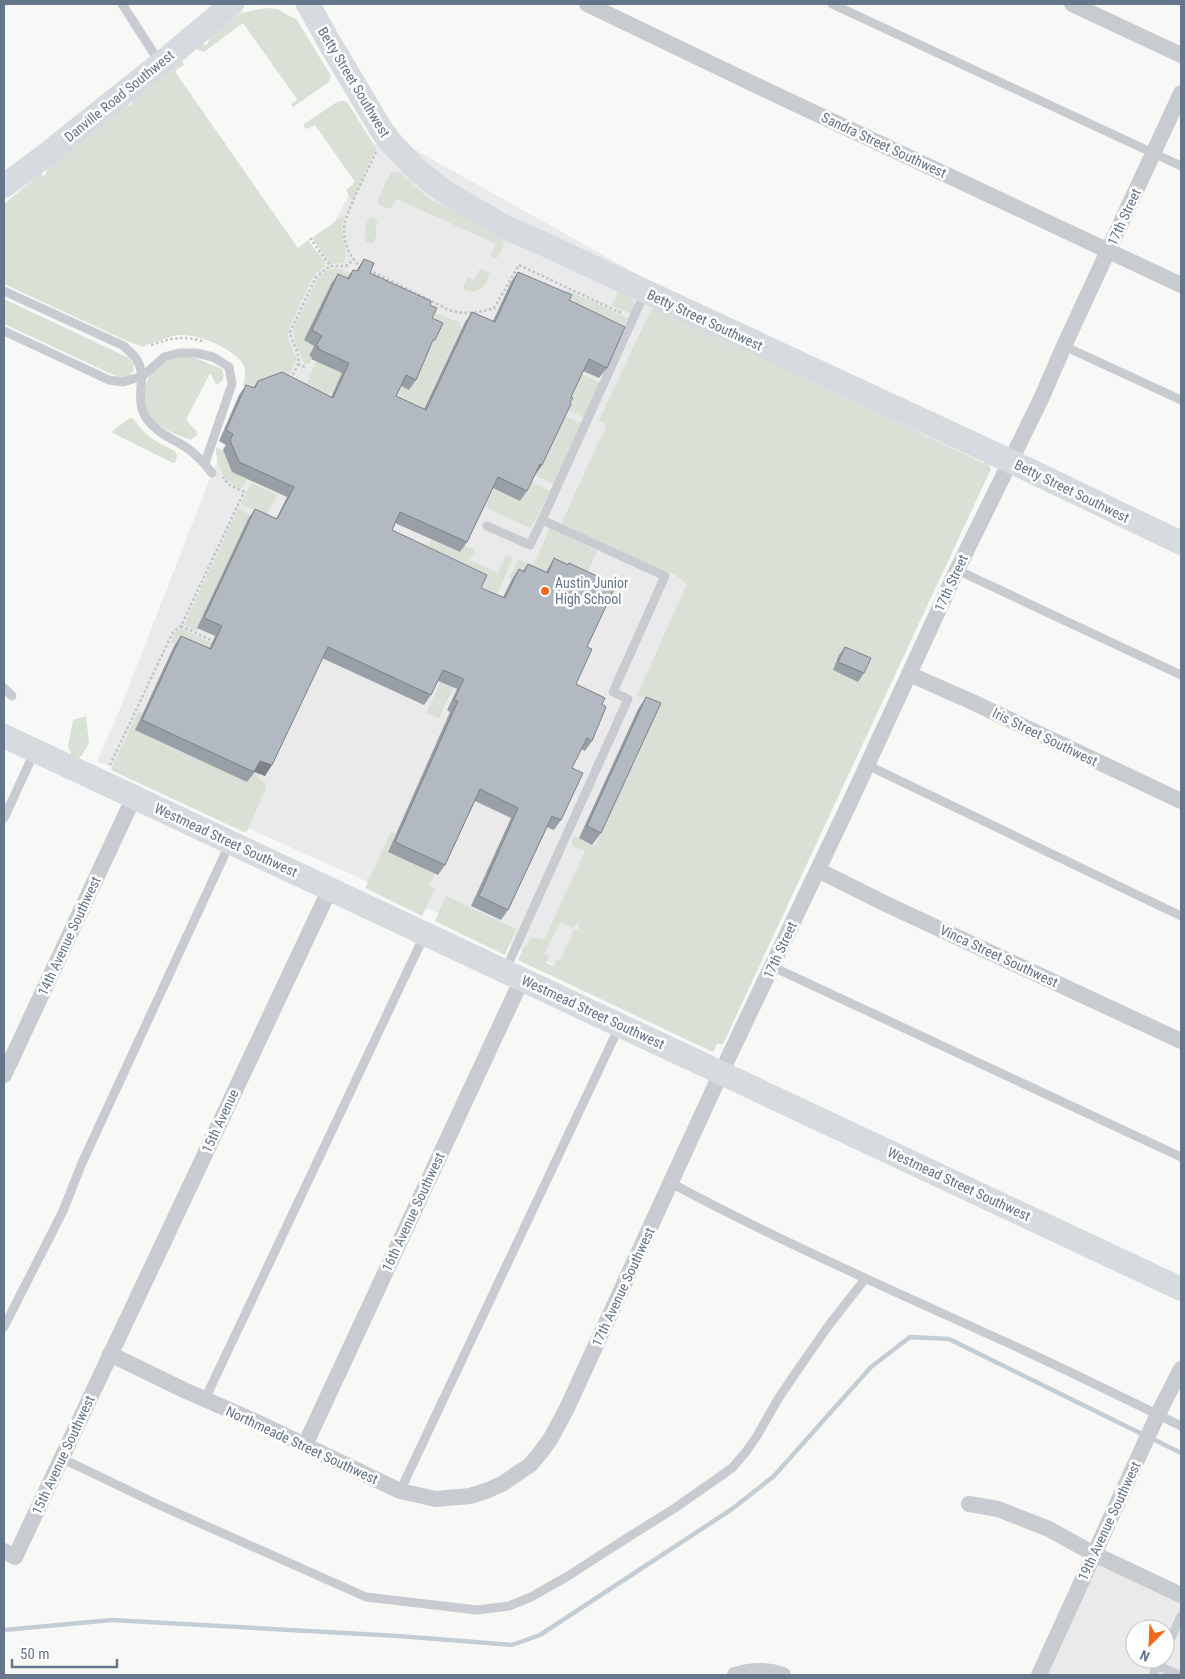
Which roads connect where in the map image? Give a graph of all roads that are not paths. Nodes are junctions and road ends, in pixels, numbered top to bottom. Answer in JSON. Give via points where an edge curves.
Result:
{"nodes":[{"id":1,"x":122,"y":4,"type":"edge"},
{"id":2,"x":232,"y":4,"type":"edge"},
{"id":3,"x":308,"y":4,"type":"edge"},
{"id":4,"x":587,"y":4,"type":"edge"},
{"id":5,"x":832,"y":4,"type":"edge"},
{"id":6,"x":1072,"y":4,"type":"edge"},
{"id":7,"x":1181,"y":55,"type":"edge"},
{"id":8,"x":160,"y":64,"type":"junction"},
{"id":9,"x":1181,"y":93,"type":"edge"},
{"id":10,"x":1153,"y":153,"type":"junction"},
{"id":11,"x":1181,"y":166,"type":"edge"},
{"id":12,"x":4,"y":186,"type":"edge"},
{"id":13,"x":1108,"y":251,"type":"junction"},
{"id":14,"x":1181,"y":285,"type":"edge"},
{"id":15,"x":4,"y":291,"type":"edge"},
{"id":16,"x":645,"y":292,"type":"junction"},
{"id":17,"x":4,"y":331,"type":"edge"},
{"id":18,"x":1064,"y":346,"type":"junction"},
{"id":19,"x":143,"y":376,"type":"junction"},
{"id":20,"x":1181,"y":400,"type":"edge"},
{"id":21,"x":1010,"y":461,"type":"junction"},
{"id":22,"x":205,"y":464,"type":"junction"},
{"id":23,"x":212,"y":473,"type":"dead end"},
{"id":24,"x":542,"y":520,"type":"junction"},
{"id":25,"x":487,"y":526,"type":"dead end"},
{"id":26,"x":1181,"y":543,"type":"edge"},
{"id":27,"x":957,"y":570,"type":"junction"},
{"id":28,"x":909,"y":674,"type":"junction"},
{"id":29,"x":1181,"y":675,"type":"edge"},
{"id":30,"x":4,"y":688,"type":"edge"},
{"id":31,"x":12,"y":696,"type":"dead end"},
{"id":32,"x":4,"y":736,"type":"edge"},
{"id":33,"x":35,"y":751,"type":"junction"},
{"id":34,"x":867,"y":765,"type":"junction"},
{"id":35,"x":134,"y":797,"type":"junction"},
{"id":36,"x":1181,"y":802,"type":"edge"},
{"id":37,"x":4,"y":818,"type":"edge"},
{"id":38,"x":230,"y":842,"type":"junction"},
{"id":39,"x":818,"y":870,"type":"junction"},
{"id":40,"x":330,"y":889,"type":"junction"},
{"id":41,"x":1181,"y":916,"type":"edge"},
{"id":42,"x":425,"y":934,"type":"junction"},
{"id":43,"x":773,"y":967,"type":"junction"},
{"id":44,"x":514,"y":975,"type":"junction"},
{"id":45,"x":620,"y":1025,"type":"junction"},
{"id":46,"x":1181,"y":1041,"type":"edge"},
{"id":47,"x":722,"y":1073,"type":"junction"},
{"id":48,"x":4,"y":1074,"type":"edge"},
{"id":49,"x":1181,"y":1157,"type":"edge"},
{"id":50,"x":671,"y":1183,"type":"junction"},
{"id":51,"x":865,"y":1279,"type":"junction"},
{"id":52,"x":1181,"y":1289,"type":"edge"},
{"id":53,"x":4,"y":1327,"type":"edge"},
{"id":54,"x":110,"y":1354,"type":"junction"},
{"id":55,"x":1181,"y":1369,"type":"edge"},
{"id":56,"x":205,"y":1399,"type":"junction"},
{"id":57,"x":1156,"y":1418,"type":"junction"},
{"id":58,"x":1181,"y":1426,"type":"edge"},
{"id":59,"x":305,"y":1445,"type":"junction"},
{"id":60,"x":61,"y":1458,"type":"junction"},
{"id":61,"x":502,"y":1484,"type":"joint"},
{"id":62,"x":400,"y":1491,"type":"junction"},
{"id":63,"x":970,"y":1504,"type":"dead end"},
{"id":64,"x":9,"y":1554,"type":"edge"},
{"id":65,"x":1094,"y":1554,"type":"junction"},
{"id":66,"x":1181,"y":1595,"type":"edge"},
{"id":67,"x":1181,"y":1616,"type":"edge"},
{"id":68,"x":1175,"y":1629,"type":"edge"},
{"id":69,"x":735,"y":1675,"type":"edge"},
{"id":70,"x":783,"y":1675,"type":"edge"},
{"id":71,"x":1039,"y":1675,"type":"edge"}],
"edges":[{"from":1,"to":8,"type":"lane"},
{"from":2,"to":8,"type":"street","name":"Danville Road Southwest"},
{"from":3,"to":16,"type":"street","name":"Betty Street Southwest","via":[[382,131],[430,182],[505,227]]},
{"from":4,"to":13,"type":"street","name":"Sandra Street Southwest"},
{"from":5,"to":10,"type":"lane"},
{"from":6,"to":7,"type":"street"},
{"from":8,"to":12,"type":"street","name":"Danville Road Southwest"},
{"from":9,"to":10,"type":"street","name":"17th Street"},
{"from":10,"to":11,"type":"lane"},
{"from":10,"to":13,"type":"street","name":"17th Street"},
{"from":13,"to":14,"type":"street","name":"Sandra Street Southwest"},
{"from":13,"to":18,"type":"street","name":"17th Street"},
{"from":15,"to":19,"type":"lane","via":[[124,346],[136,357]]},
{"from":16,"to":21,"type":"street","name":"Betty Street Southwest"},
{"from":16,"to":24,"type":"lane"},
{"from":17,"to":19,"type":"lane","via":[[109,380],[123,382]]},
{"from":18,"to":20,"type":"lane"},
{"from":18,"to":21,"type":"street","name":"17th Street"},
{"from":19,"to":22,"type":"lane","via":[[140,401],[146,418],[157,431],[187,448]]},
{"from":19,"to":22,"type":"lane","via":[[164,357],[179,352],[213,357],[229,367],[232,384]]},
{"from":21,"to":26,"type":"street","name":"Betty Street Southwest"},
{"from":21,"to":27,"type":"street","name":"17th Street"},
{"from":22,"to":23,"type":"lane"},
{"from":24,"to":25,"type":"lane","via":[[530,545]]},
{"from":24,"to":44,"type":"lane","via":[[665,576],[612,692],[628,699]]},
{"from":27,"to":28,"type":"street","name":"17th Street"},
{"from":27,"to":29,"type":"lane"},
{"from":28,"to":34,"type":"street","name":"17th Street"},
{"from":28,"to":36,"type":"street","name":"Iris Street Southwest"},
{"from":30,"to":31,"type":"lane"},
{"from":32,"to":33,"type":"street","name":"Westmead Street Southwest"},
{"from":33,"to":35,"type":"street","name":"Westmead Street Southwest"},
{"from":33,"to":37,"type":"lane"},
{"from":34,"to":39,"type":"street","name":"17th Street"},
{"from":34,"to":41,"type":"lane"},
{"from":35,"to":38,"type":"street","name":"Westmead Street Southwest"},
{"from":35,"to":48,"type":"street","name":"14th Avenue Southwest"},
{"from":38,"to":40,"type":"street","name":"Westmead Street Southwest"},
{"from":38,"to":53,"type":"lane","via":[[63,1211]]},
{"from":39,"to":43,"type":"street","name":"17th Street"},
{"from":39,"to":46,"type":"street","name":"Vinca Street Southwest"},
{"from":40,"to":42,"type":"street","name":"Westmead Street Southwest"},
{"from":40,"to":54,"type":"street","name":"15th Avenue"},
{"from":42,"to":44,"type":"street","name":"Westmead Street Southwest"},
{"from":42,"to":56,"type":"lane"},
{"from":43,"to":47,"type":"street","name":"17th Street"},
{"from":43,"to":49,"type":"lane"},
{"from":44,"to":45,"type":"street","name":"Westmead Street Southwest"},
{"from":44,"to":59,"type":"street","name":"16th Avenue Southwest"},
{"from":45,"to":47,"type":"street","name":"Westmead Street Southwest"},
{"from":45,"to":62,"type":"lane"},
{"from":47,"to":50,"type":"street","name":"17th Avenue Southwest"},
{"from":47,"to":52,"type":"street","name":"Westmead Street Southwest"},
{"from":50,"to":51,"type":"lane","via":[[734,1217]]},
{"from":50,"to":61,"type":"street","name":"17th Avenue Southwest","via":[[551,1438],[530,1465]]},
{"from":51,"to":57,"type":"lane","via":[[1011,1345]]},
{"from":51,"to":60,"type":"lane","via":[[801,1364],[758,1436],[732,1468],[568,1576],[509,1606],[477,1610],[366,1597]]},
{"from":54,"to":56,"type":"street","name":"Northmeade Street Southwest"},
{"from":54,"to":60,"type":"street","name":"15th Avenue Southwest"},
{"from":55,"to":57,"type":"street","name":"19th Avenue Southwest"},
{"from":56,"to":59,"type":"street","name":"Northmeade Street Southwest"},
{"from":57,"to":58,"type":"lane"},
{"from":57,"to":65,"type":"street","name":"19th Avenue Southwest"},
{"from":59,"to":62,"type":"street","name":"Northmeade Street Southwest"},
{"from":60,"to":64,"type":"street","name":"15th Avenue Southwest"},
{"from":61,"to":62,"type":"street","name":"Northmeade Street Southwest","via":[[470,1496],[453,1498]]},
{"from":63,"to":65,"type":"street","via":[[998,1509],[1048,1529]]},
{"from":65,"to":66,"type":"street"},
{"from":65,"to":71,"type":"street","name":"19th Avenue Southwest"},
{"from":67,"to":68,"type":"lane"},
{"from":69,"to":70,"type":"street","via":[[762,1671]]}]}
